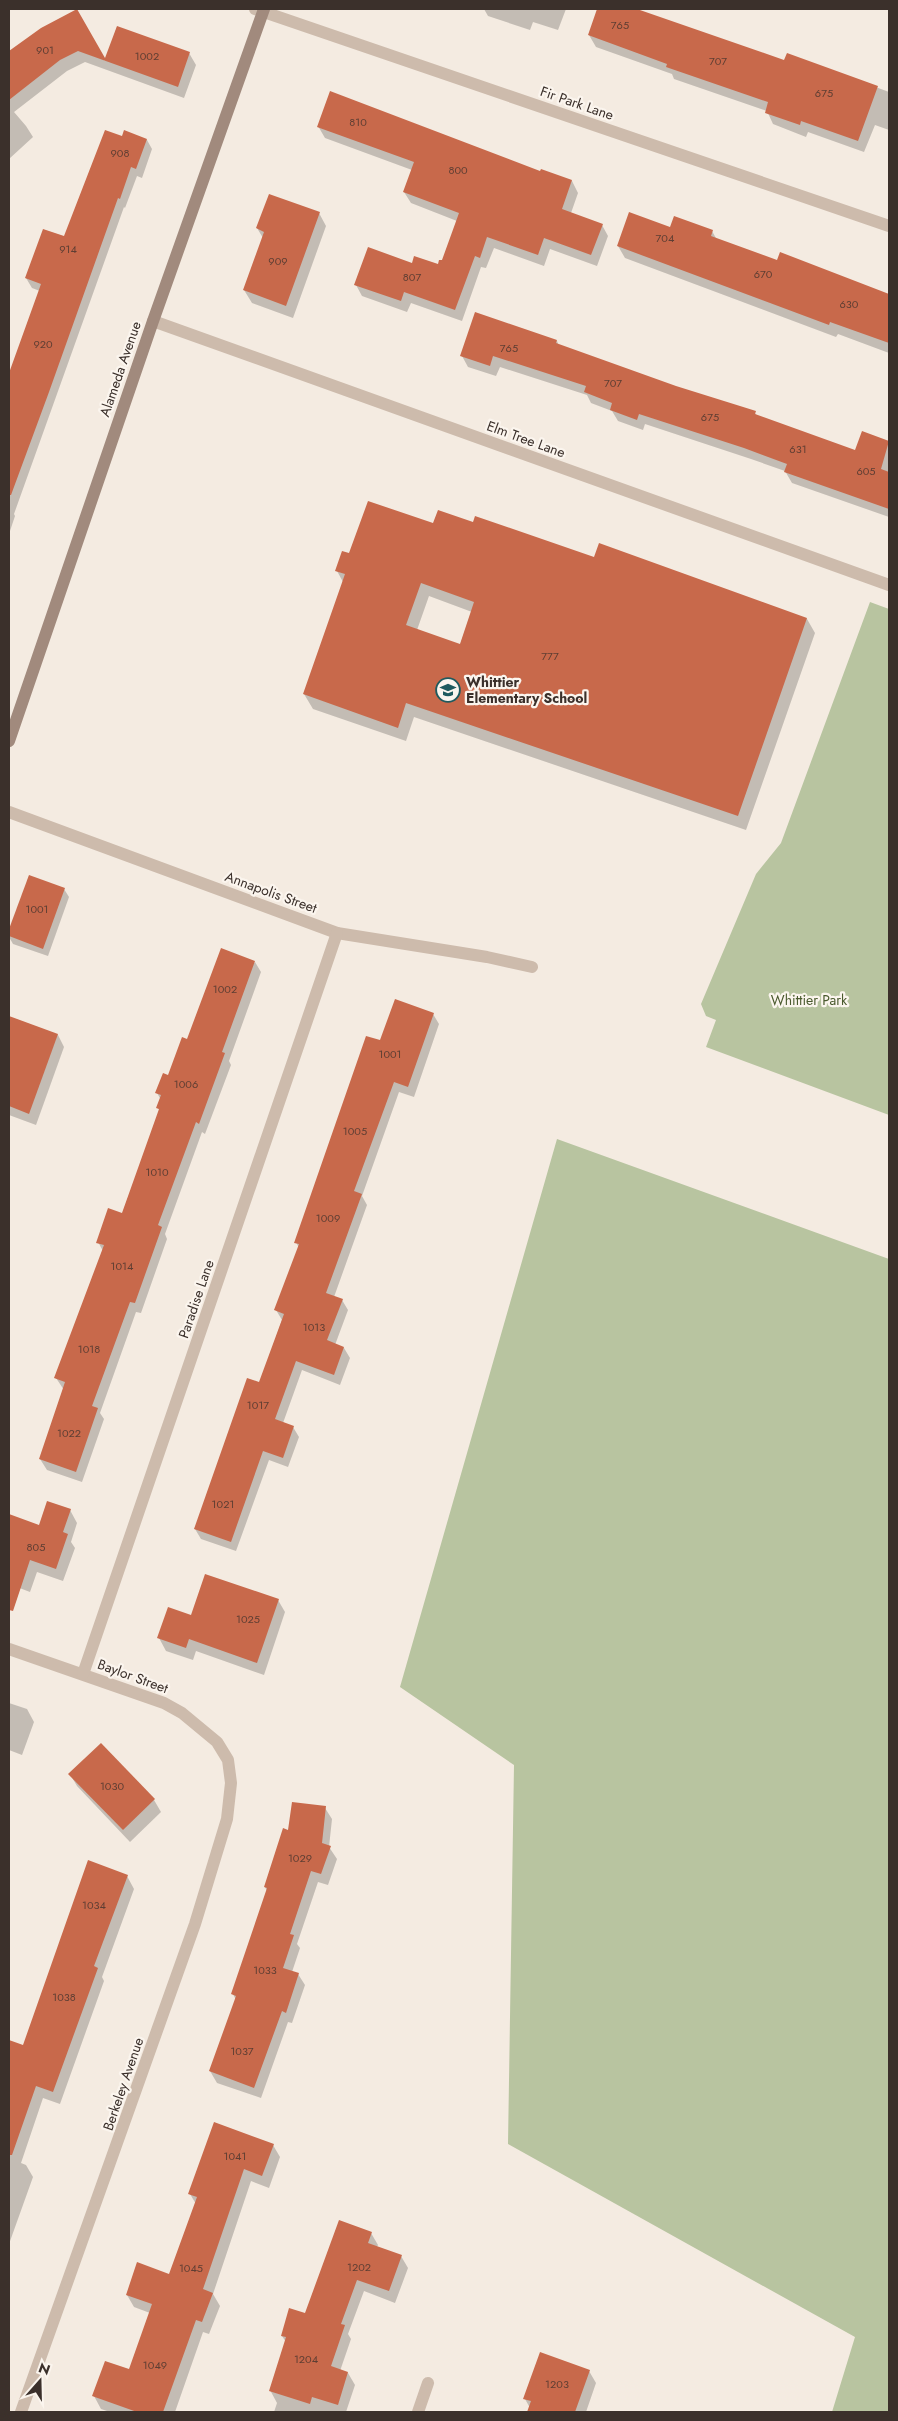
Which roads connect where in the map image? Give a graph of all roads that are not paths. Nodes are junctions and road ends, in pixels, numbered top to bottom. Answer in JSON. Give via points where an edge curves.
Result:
{"nodes":[{"id":1,"x":261,"y":10,"type":"edge"},
{"id":2,"x":889,"y":226,"type":"edge"},
{"id":3,"x":153,"y":321,"type":"junction"},
{"id":4,"x":889,"y":585,"type":"edge"},
{"id":5,"x":9,"y":741,"type":"edge"},
{"id":6,"x":9,"y":812,"type":"edge"},
{"id":7,"x":337,"y":933,"type":"junction"},
{"id":8,"x":532,"y":967,"type":"dead end"},
{"id":9,"x":9,"y":1649,"type":"edge"},
{"id":10,"x":83,"y":1674,"type":"junction"},
{"id":11,"x":228,"y":1760,"type":"joint"},
{"id":12,"x":428,"y":2383,"type":"dead end"},
{"id":13,"x":21,"y":2412,"type":"edge"},
{"id":14,"x":418,"y":2412,"type":"edge"}],
"edges":[{"from":1,"to":2,"type":"street","name":"Fir Park Lane"},
{"from":1,"to":3,"type":"street","name":"Alameda Avenue"},
{"from":3,"to":4,"type":"street","name":"Elm Tree Lane"},
{"from":3,"to":5,"type":"street","name":"Alameda Avenue"},
{"from":6,"to":7,"type":"street","name":"Annapolis Street"},
{"from":7,"to":8,"type":"street","name":"Annapolis Street"},
{"from":7,"to":10,"type":"street","name":"Paradise Lane"},
{"from":9,"to":10,"type":"street","name":"Baylor Street"},
{"from":10,"to":11,"type":"street","name":"Baylor Street","via":[[164,1703],[182,1713],[216,1742]]},
{"from":11,"to":13,"type":"street","name":"Berkeley Avenue","via":[[231,1783],[227,1819],[195,1924]]},
{"from":12,"to":14,"type":"street"}]}
